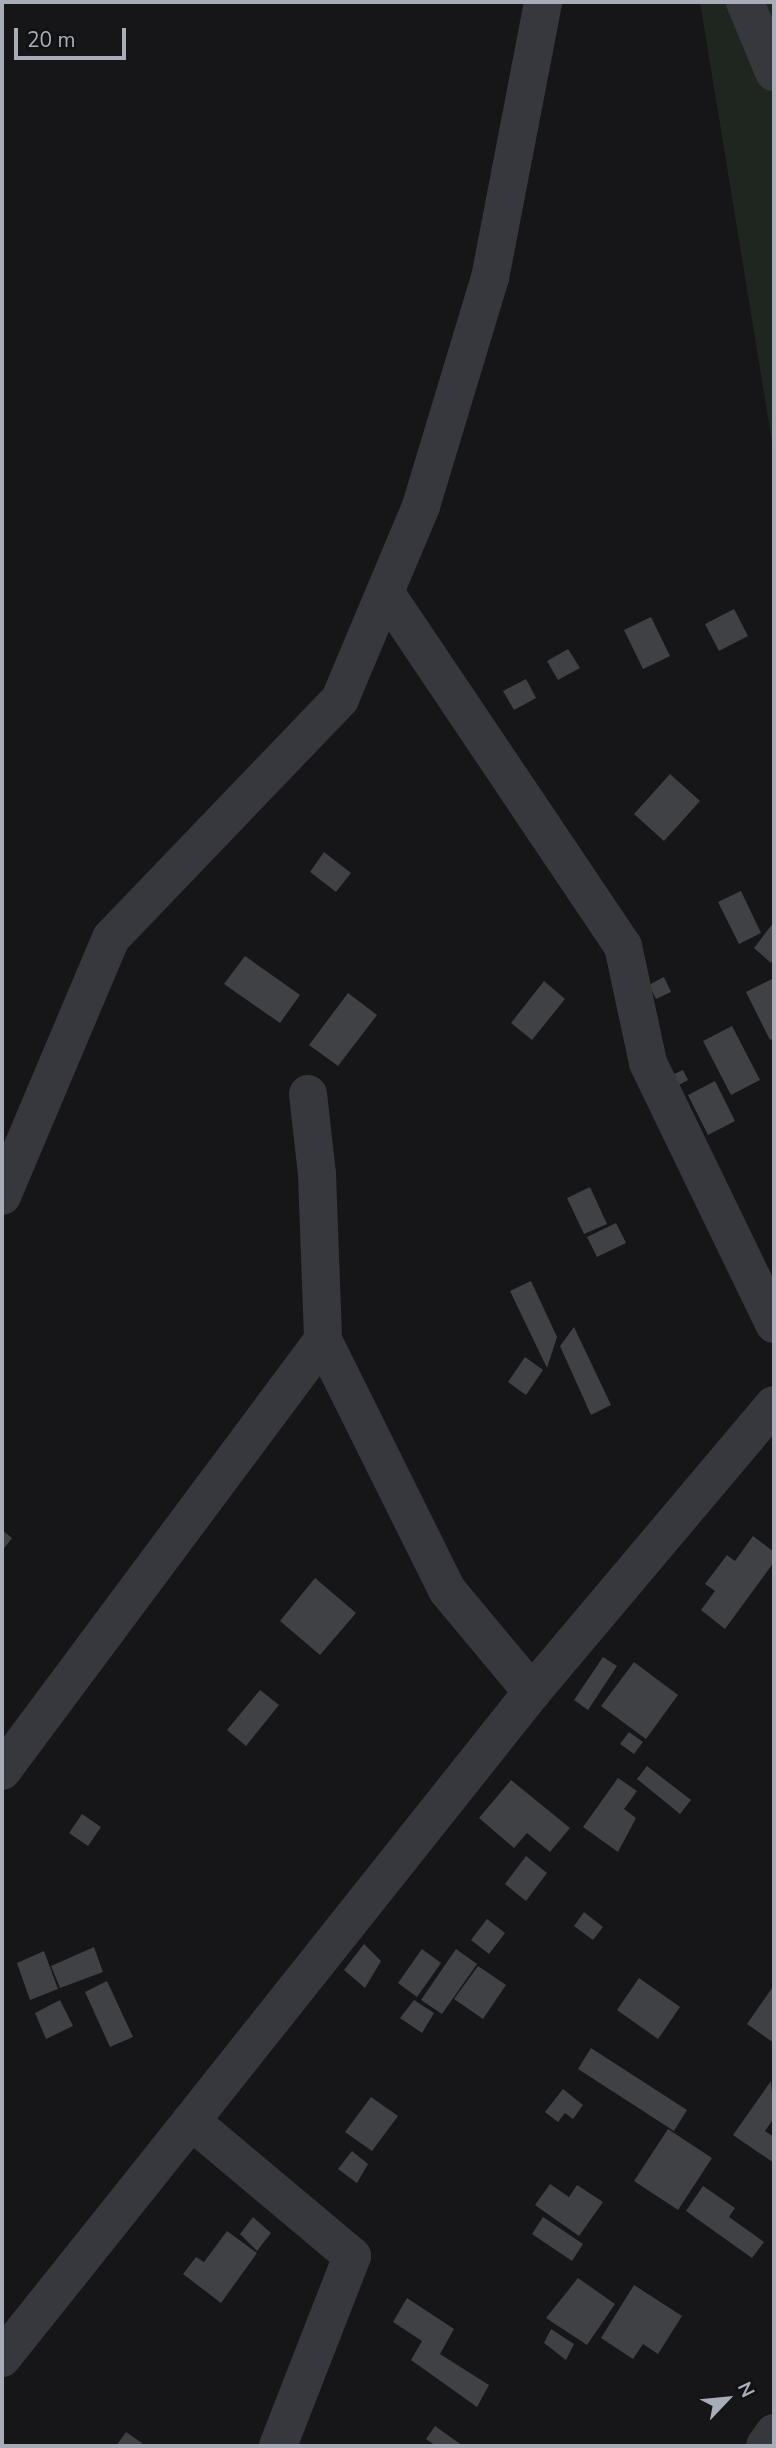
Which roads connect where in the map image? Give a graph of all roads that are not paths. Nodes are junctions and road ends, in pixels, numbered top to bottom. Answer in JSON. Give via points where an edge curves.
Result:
{"nodes":[{"id":1,"x":543,"y":2,"type":"edge"},
{"id":2,"x":745,"y":2,"type":"edge"},
{"id":3,"x":774,"y":72,"type":"edge"},
{"id":4,"x":387,"y":594,"type":"junction"},
{"id":5,"x":308,"y":1094,"type":"dead end"},
{"id":6,"x":2,"y":1196,"type":"edge"},
{"id":7,"x":774,"y":1324,"type":"edge"},
{"id":8,"x":323,"y":1340,"type":"junction"},
{"id":9,"x":774,"y":1405,"type":"edge"},
{"id":10,"x":532,"y":1692,"type":"junction"},
{"id":11,"x":2,"y":1771,"type":"edge"},
{"id":12,"x":191,"y":2121,"type":"junction"},
{"id":13,"x":2,"y":2358,"type":"edge"},
{"id":14,"x":774,"y":2433,"type":"edge"},
{"id":15,"x":278,"y":2446,"type":"edge"},
{"id":16,"x":765,"y":2446,"type":"edge"}],
"edges":[{"from":1,"to":4,"type":"street","via":[[490,278],[421,506]]},
{"from":2,"to":3,"type":"street"},
{"from":4,"to":6,"type":"street","via":[[340,699],[111,938]]},
{"from":4,"to":7,"type":"street","via":[[623,946],[648,1063]]},
{"from":5,"to":8,"type":"street","via":[[317,1174]]},
{"from":8,"to":10,"type":"street","via":[[447,1590]]},
{"from":8,"to":11,"type":"street"},
{"from":9,"to":10,"type":"street"},
{"from":10,"to":12,"type":"street"},
{"from":12,"to":13,"type":"street"},
{"from":12,"to":15,"type":"street","via":[[352,2256]]},
{"from":14,"to":16,"type":"street"}]}
